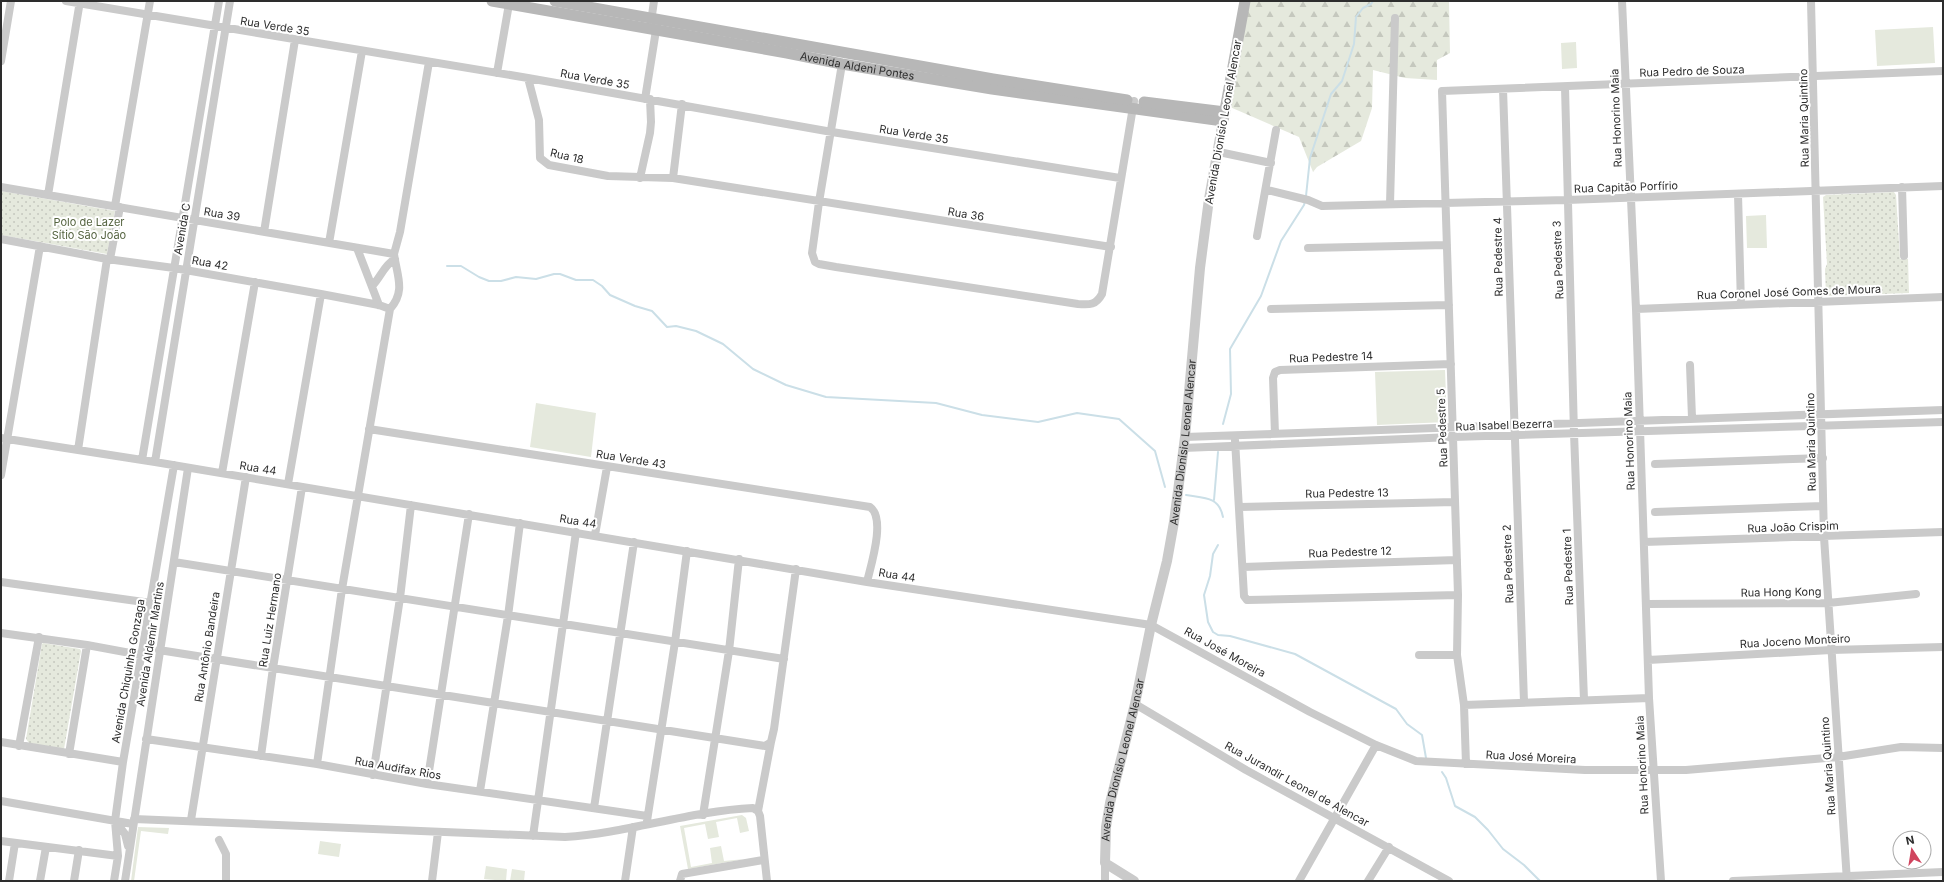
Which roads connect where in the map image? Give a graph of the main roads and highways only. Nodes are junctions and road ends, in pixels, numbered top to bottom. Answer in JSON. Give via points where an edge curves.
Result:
{"nodes":[{"id":1,"x":492,"y":1,"type":"edge"},
{"id":2,"x":555,"y":1,"type":"edge"},
{"id":3,"x":1245,"y":1,"type":"edge"},
{"id":4,"x":654,"y":24,"type":"junction"},
{"id":5,"x":1133,"y":105,"type":"junction"},
{"id":6,"x":1224,"y":116,"type":"joint"}],
"edges":[{"from":1,"to":4,"type":"main road","name":"Avenida Aldeni Pontes"},
{"from":2,"to":4,"type":"main road","name":"Avenida Aldeni Pontes"},
{"from":3,"to":6,"type":"main road","name":"Avenida Dionísio Leonel Alencar"},
{"from":4,"to":5,"type":"main road","name":"Avenida Aldeni Pontes"},
{"from":4,"to":5,"type":"main road","name":"Avenida Aldeni Pontes","via":[[842,64],[992,89]]},
{"from":5,"to":6,"type":"main road","name":"Avenida Aldeni Pontes"}]}
